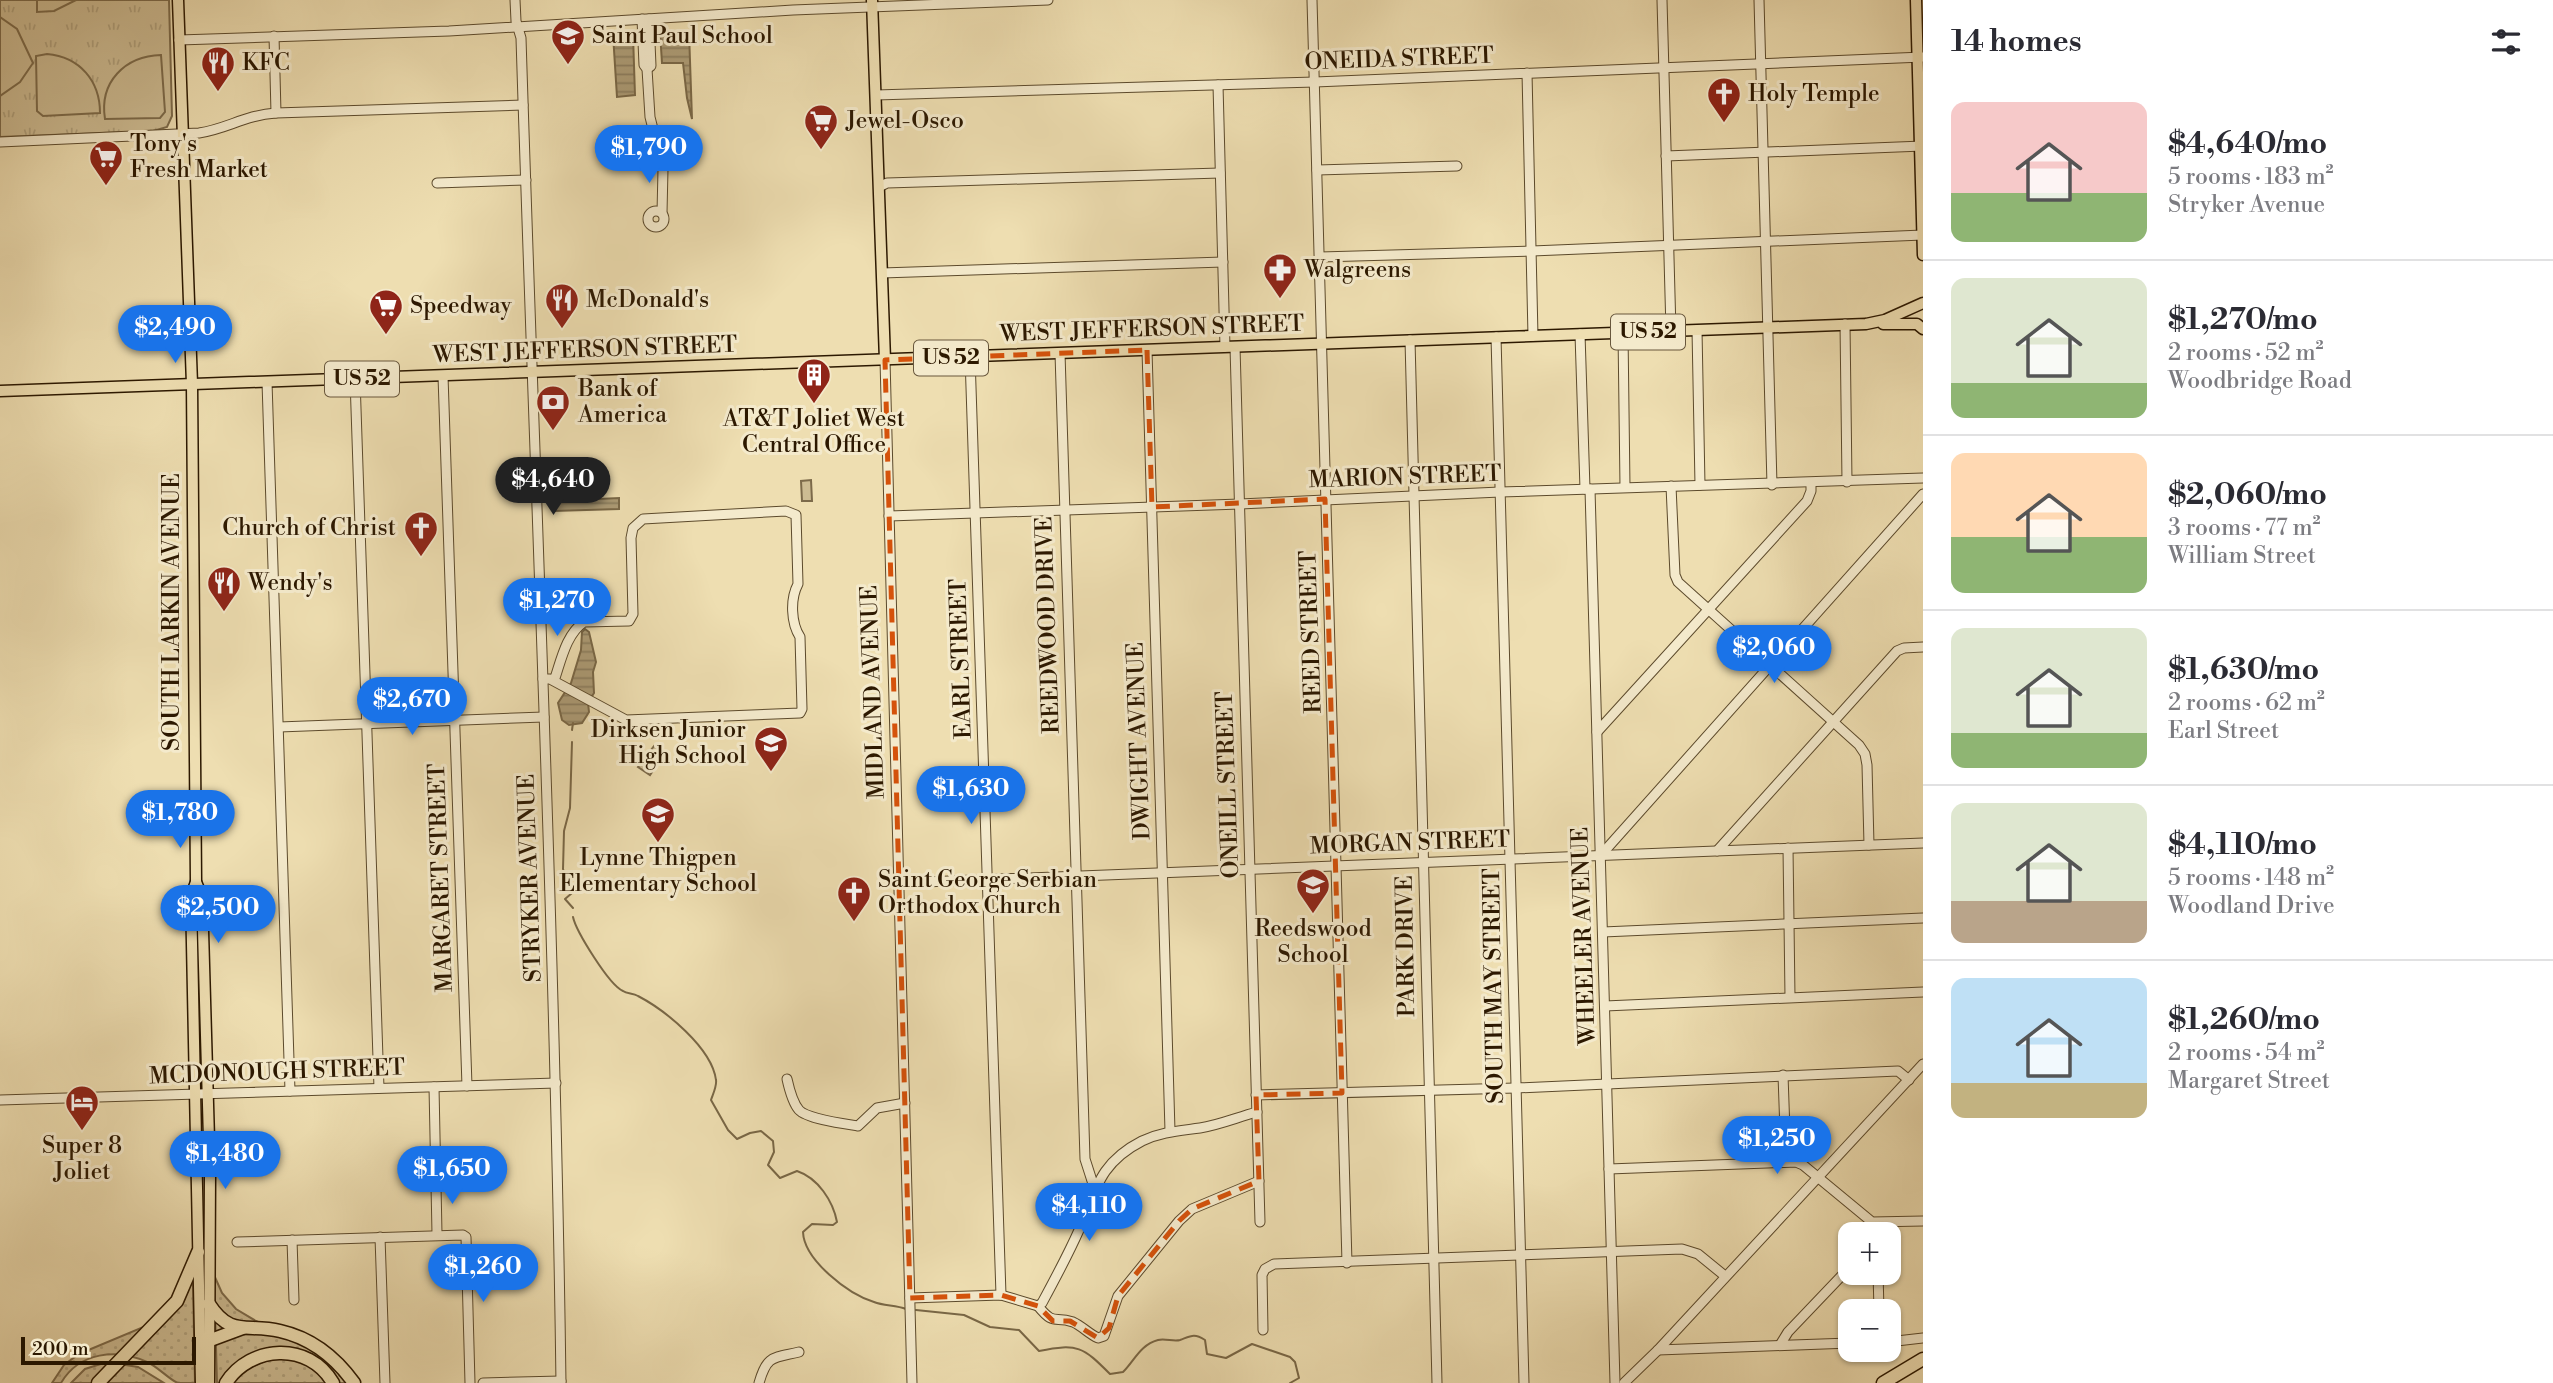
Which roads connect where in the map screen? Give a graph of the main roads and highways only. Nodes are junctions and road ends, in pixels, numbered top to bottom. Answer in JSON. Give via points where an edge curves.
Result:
{"nodes":[{"id":1,"x":178,"y":0,"type":"edge"},
{"id":2,"x":1916,"y":0,"type":"edge"},
{"id":3,"x":872,"y":3,"type":"edge"},
{"id":4,"x":1920,"y":57,"type":"edge"},
{"id":5,"x":1922,"y":146,"type":"edge"},
{"id":6,"x":1923,"y":235,"type":"edge"},
{"id":7,"x":1923,"y":256,"type":"edge"},
{"id":8,"x":1923,"y":303,"type":"edge"},
{"id":9,"x":1866,"y":324,"type":"junction"},
{"id":10,"x":1923,"y":329,"type":"edge"},
{"id":11,"x":885,"y":360,"type":"junction"},
{"id":12,"x":192,"y":384,"type":"junction"},
{"id":13,"x":0,"y":391,"type":"edge"},
{"id":14,"x":196,"y":882,"type":"junction"},
{"id":15,"x":198,"y":1252,"type":"junction"},
{"id":16,"x":209,"y":1304,"type":"junction"},
{"id":17,"x":244,"y":1328,"type":"junction"},
{"id":18,"x":208,"y":1341,"type":"junction"},
{"id":19,"x":1923,"y":1359,"type":"edge"},
{"id":20,"x":98,"y":1383,"type":"edge"},
{"id":21,"x":201,"y":1383,"type":"edge"},
{"id":22,"x":209,"y":1383,"type":"edge"},
{"id":23,"x":226,"y":1383,"type":"edge"},
{"id":24,"x":333,"y":1383,"type":"edge"},
{"id":25,"x":354,"y":1383,"type":"edge"},
{"id":26,"x":1883,"y":1383,"type":"edge"}],
"edges":[{"from":1,"to":12,"type":"main road","name":"SOUTH LARKIN AVENUE"},
{"from":2,"to":4,"type":"main road"},
{"from":3,"to":11,"type":"main road","name":"MIDLAND AVENUE"},
{"from":4,"to":5,"type":"main road"},
{"from":5,"to":6,"type":"main road"},
{"from":6,"to":7,"type":"main road"},
{"from":8,"to":9,"type":"main road","name":"WEST JEFFERSON STREET","number":"US 52"},
{"from":9,"to":10,"type":"main road","number":"US 52","via":[[1917,324]]},
{"from":9,"to":11,"type":"main road","name":"WEST JEFFERSON STREET","number":"US 52"},
{"from":11,"to":12,"type":"main road","name":"WEST JEFFERSON STREET","number":"US 52"},
{"from":12,"to":13,"type":"main road","name":"WEST JEFFERSON STREET","number":"US 52"},
{"from":12,"to":14,"type":"main road","name":"SOUTH LARKIN AVENUE"},
{"from":14,"to":15,"type":"main road","name":"SOUTH LARKIN AVENUE","via":[[191,895]]},
{"from":14,"to":16,"type":"main road","name":"SOUTH LARKIN AVENUE","via":[[202,896]]},
{"from":15,"to":20,"type":"highway","via":[[177,1301]]},
{"from":15,"to":21,"type":"main road","name":"SOUTH LARKIN AVENUE"},
{"from":16,"to":17,"type":"highway","via":[[223,1322]]},
{"from":16,"to":18,"type":"main road","name":"SOUTH LARKIN AVENUE"},
{"from":17,"to":18,"type":"highway"},
{"from":17,"to":25,"type":"highway","via":[[283,1331],[317,1346]]},
{"from":18,"to":22,"type":"main road","name":"SOUTH LARKIN AVENUE"},
{"from":19,"to":26,"type":"highway"},
{"from":23,"to":24,"type":"highway","via":[[248,1361],[282,1352],[311,1360]]}]}
